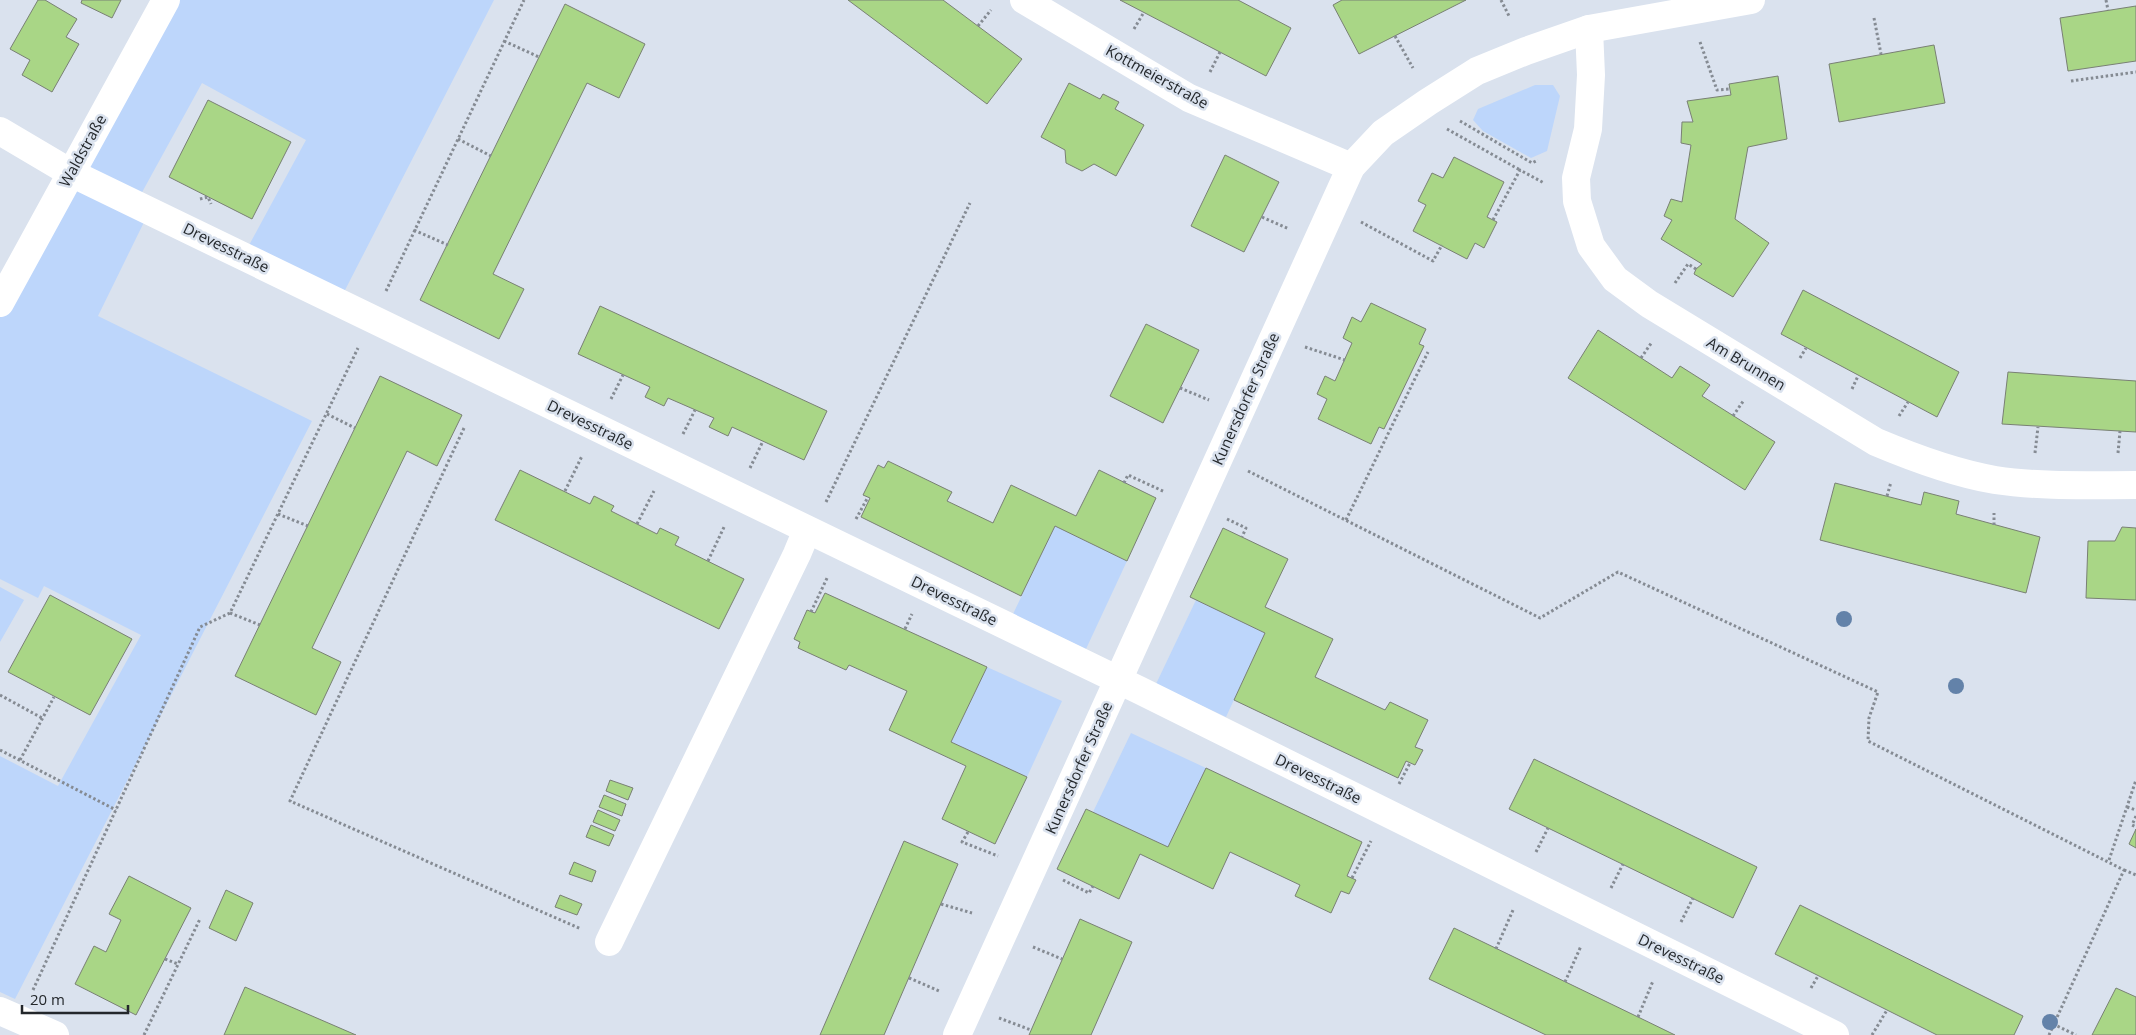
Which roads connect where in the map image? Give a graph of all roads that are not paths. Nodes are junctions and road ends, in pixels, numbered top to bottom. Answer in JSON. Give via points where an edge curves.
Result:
{"nodes":[{"id":1,"x":166,"y":0,"type":"edge"},
{"id":2,"x":1024,"y":0,"type":"edge"},
{"id":3,"x":1751,"y":0,"type":"edge"},
{"id":4,"x":1589,"y":29,"type":"junction"},
{"id":5,"x":0,"y":131,"type":"edge"},
{"id":6,"x":1351,"y":167,"type":"junction"},
{"id":7,"x":71,"y":174,"type":"junction"},
{"id":8,"x":0,"y":303,"type":"edge"},
{"id":9,"x":2136,"y":485,"type":"edge"},
{"id":10,"x":807,"y":530,"type":"junction"},
{"id":11,"x":1118,"y":680,"type":"junction"},
{"id":12,"x":609,"y":942,"type":"road end"},
{"id":13,"x":0,"y":1011,"type":"edge"},
{"id":14,"x":55,"y":1035,"type":"edge"},
{"id":15,"x":958,"y":1035,"type":"edge"},
{"id":16,"x":1835,"y":1035,"type":"edge"}],
"edges":[{"from":1,"to":7,"type":"street","name":"Waldstraße"},
{"from":2,"to":6,"type":"street","name":"Kottmeierstraße","via":[[1188,98]]},
{"from":3,"to":4,"type":"street","name":"Kunersdorfer Straße"},
{"from":4,"to":6,"type":"street","name":"Kunersdorfer Straße","via":[[1478,71],[1383,133]]},
{"from":4,"to":9,"type":"street","name":"Am Brunnen","via":[[1588,129],[1576,178],[1577,201],[1591,246],[1615,279],[1649,304],[1876,442],[1905,454],[1994,480],[2037,485]]},
{"from":5,"to":7,"type":"street","name":"Drevesstraße"},
{"from":6,"to":11,"type":"street","name":"Kunersdorfer Straße"},
{"from":7,"to":8,"type":"street","name":"Waldstraße"},
{"from":7,"to":10,"type":"street","name":"Drevesstraße"},
{"from":10,"to":11,"type":"street","name":"Drevesstraße"},
{"from":10,"to":12,"type":"street"},
{"from":11,"to":15,"type":"street","name":"Kunersdorfer Straße"},
{"from":11,"to":16,"type":"street","name":"Drevesstraße"},
{"from":13,"to":14,"type":"street"}]}
